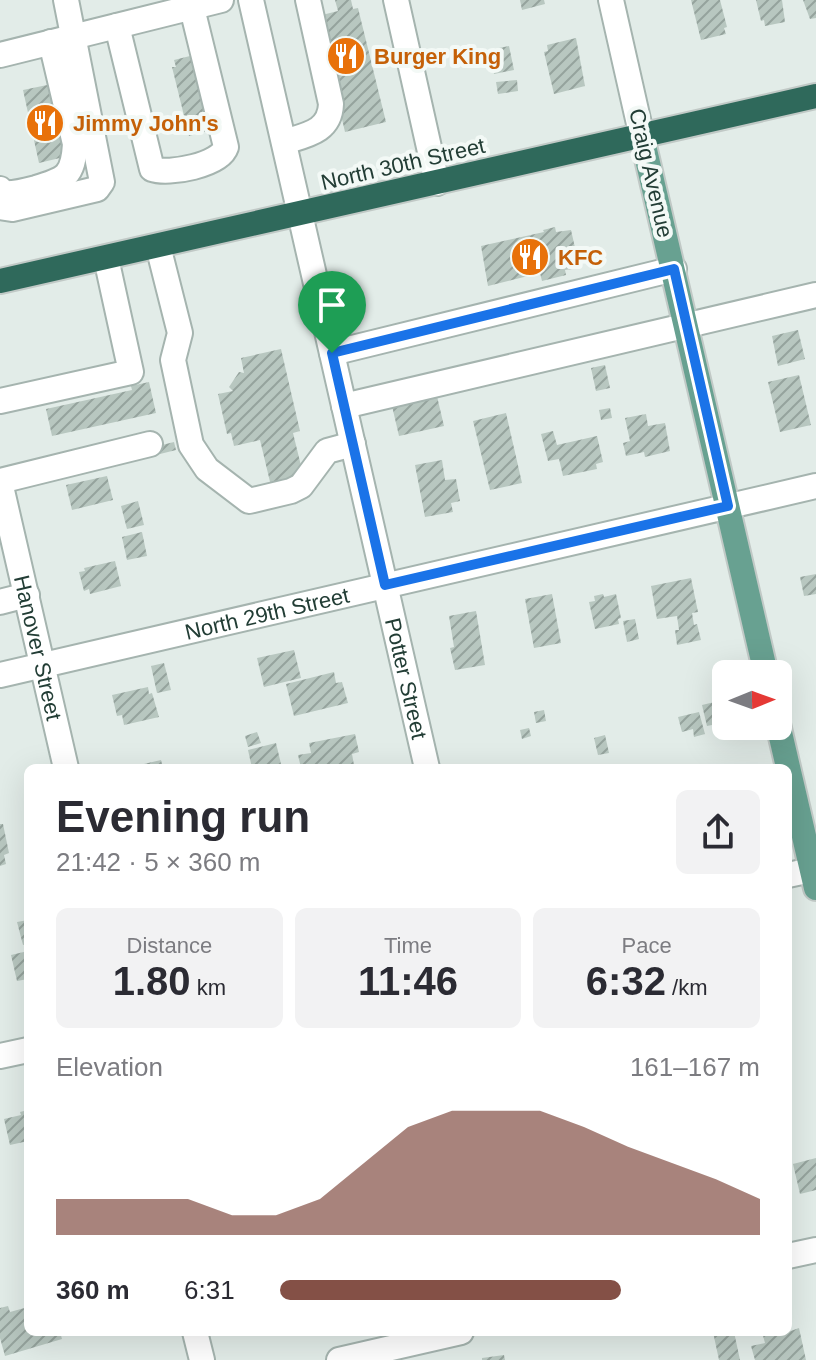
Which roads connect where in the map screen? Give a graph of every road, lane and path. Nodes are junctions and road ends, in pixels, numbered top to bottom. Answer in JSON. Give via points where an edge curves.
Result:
{"nodes":[{"id":1,"x":66,"y":0,"type":"edge"},
{"id":2,"x":221,"y":0,"type":"edge"},
{"id":3,"x":251,"y":0,"type":"edge"},
{"id":4,"x":308,"y":0,"type":"edge"},
{"id":5,"x":396,"y":0,"type":"edge"},
{"id":6,"x":611,"y":0,"type":"edge"},
{"id":7,"x":191,"y":4,"type":"edge"},
{"id":8,"x":117,"y":26,"type":"junction"},
{"id":9,"x":62,"y":40,"type":"junction"},
{"id":10,"x":0,"y":55,"type":"edge"},
{"id":11,"x":816,"y":96,"type":"edge"},
{"id":12,"x":642,"y":137,"type":"junction"},
{"id":13,"x":284,"y":142,"type":"junction"},
{"id":14,"x":437,"y":183,"type":"junction"},
{"id":15,"x":0,"y":189,"type":"edge"},
{"id":16,"x":0,"y":207,"type":"edge"},
{"id":17,"x":300,"y":214,"type":"junction"},
{"id":18,"x":158,"y":246,"type":"junction"},
{"id":19,"x":106,"y":258,"type":"junction"},
{"id":20,"x":674,"y":269,"type":"junction"},
{"id":21,"x":0,"y":281,"type":"edge"},
{"id":22,"x":816,"y":295,"type":"edge"},
{"id":23,"x":687,"y":325,"type":"junction"},
{"id":24,"x":332,"y":353,"type":"junction"},
{"id":25,"x":0,"y":401,"type":"edge"},
{"id":26,"x":344,"y":406,"type":"junction"},
{"id":27,"x":150,"y":444,"type":"dead end"},
{"id":28,"x":353,"y":444,"type":"junction"},
{"id":29,"x":0,"y":482,"type":"edge"},
{"id":30,"x":816,"y":486,"type":"edge"},
{"id":31,"x":728,"y":506,"type":"junction"},
{"id":32,"x":385,"y":585,"type":"junction"},
{"id":33,"x":27,"y":595,"type":"junction"},
{"id":34,"x":0,"y":602,"type":"edge"},
{"id":35,"x":763,"y":660,"type":"edge"},
{"id":36,"x":43,"y":665,"type":"junction"},
{"id":37,"x":0,"y":675,"type":"edge"},
{"id":38,"x":781,"y":740,"type":"edge"},
{"id":39,"x":65,"y":764,"type":"edge"},
{"id":40,"x":426,"y":764,"type":"edge"},
{"id":41,"x":786,"y":764,"type":"edge"},
{"id":42,"x":792,"y":794,"type":"edge"},
{"id":43,"x":808,"y":875,"type":"edge"},
{"id":44,"x":24,"y":1051,"type":"edge"},
{"id":45,"x":0,"y":1056,"type":"edge"},
{"id":46,"x":816,"y":1250,"type":"edge"},
{"id":47,"x":792,"y":1255,"type":"edge"},
{"id":48,"x":196,"y":1336,"type":"edge"},
{"id":49,"x":448,"y":1336,"type":"edge"},
{"id":50,"x":390,"y":1354,"type":"edge"},
{"id":51,"x":202,"y":1360,"type":"edge"},
{"id":52,"x":339,"y":1360,"type":"edge"}],
"edges":[{"from":1,"to":9,"type":"street"},
{"from":2,"to":7,"type":"street"},
{"from":3,"to":13,"type":"street","name":"Potter Street"},
{"from":4,"to":13,"type":"street","via":[[331,115],[318,130]]},
{"from":5,"to":14,"type":"street"},
{"from":6,"to":12,"type":"street","name":"Craig Avenue"},
{"from":7,"to":8,"type":"street"},
{"from":7,"to":8,"type":"street","via":[[226,147],[213,161],[168,172],[152,169]]},
{"from":8,"to":9,"type":"street"},
{"from":9,"to":10,"type":"street"},
{"from":9,"to":15,"type":"street","via":[[74,161],[60,181],[14,194]]},
{"from":9,"to":16,"type":"street","via":[[102,182],[97,189],[12,209]]},
{"from":11,"to":12,"type":"highway","name":"North 30th Street"},
{"from":12,"to":14,"type":"highway","name":"North 30th Street"},
{"from":12,"to":20,"type":"main road","name":"Craig Avenue"},
{"from":13,"to":17,"type":"street","name":"Potter Street"},
{"from":14,"to":17,"type":"highway","name":"North 30th Street"},
{"from":17,"to":18,"type":"highway","name":"North 30th Street"},
{"from":17,"to":24,"type":"street","name":"Potter Street"},
{"from":18,"to":19,"type":"highway","name":"North 30th Street"},
{"from":18,"to":28,"type":"street","via":[[180,333],[173,360],[178,387],[191,445],[207,469],[249,501],[301,486],[327,451]]},
{"from":19,"to":21,"type":"highway","name":"North 30th Street"},
{"from":19,"to":25,"type":"street","via":[[131,372]]},
{"from":20,"to":23,"type":"main road","name":"Craig Avenue"},
{"from":20,"to":24,"type":"street"},
{"from":22,"to":23,"type":"street"},
{"from":23,"to":26,"type":"street"},
{"from":23,"to":31,"type":"main road","name":"Craig Avenue"},
{"from":24,"to":26,"type":"street","name":"Potter Street"},
{"from":26,"to":28,"type":"street","name":"Potter Street"},
{"from":27,"to":29,"type":"street"},
{"from":28,"to":32,"type":"street","name":"Potter Street"},
{"from":29,"to":33,"type":"street","name":"Hanover Street"},
{"from":30,"to":31,"type":"street","name":"North 29th Street"},
{"from":31,"to":32,"type":"street","name":"North 29th Street"},
{"from":31,"to":35,"type":"main road","name":"Craig Avenue"},
{"from":32,"to":36,"type":"street","name":"North 29th Street"},
{"from":32,"to":40,"type":"street","name":"Potter Street"},
{"from":33,"to":34,"type":"street"},
{"from":33,"to":36,"type":"street","name":"Hanover Street"},
{"from":36,"to":37,"type":"street","name":"North 29th Street"},
{"from":36,"to":39,"type":"street","name":"Hanover Street"},
{"from":38,"to":41,"type":"main road"},
{"from":42,"to":43,"type":"main road"},
{"from":44,"to":45,"type":"street"},
{"from":46,"to":47,"type":"street"},
{"from":48,"to":51,"type":"street"},
{"from":49,"to":50,"type":"street"},
{"from":50,"to":52,"type":"street"}]}
